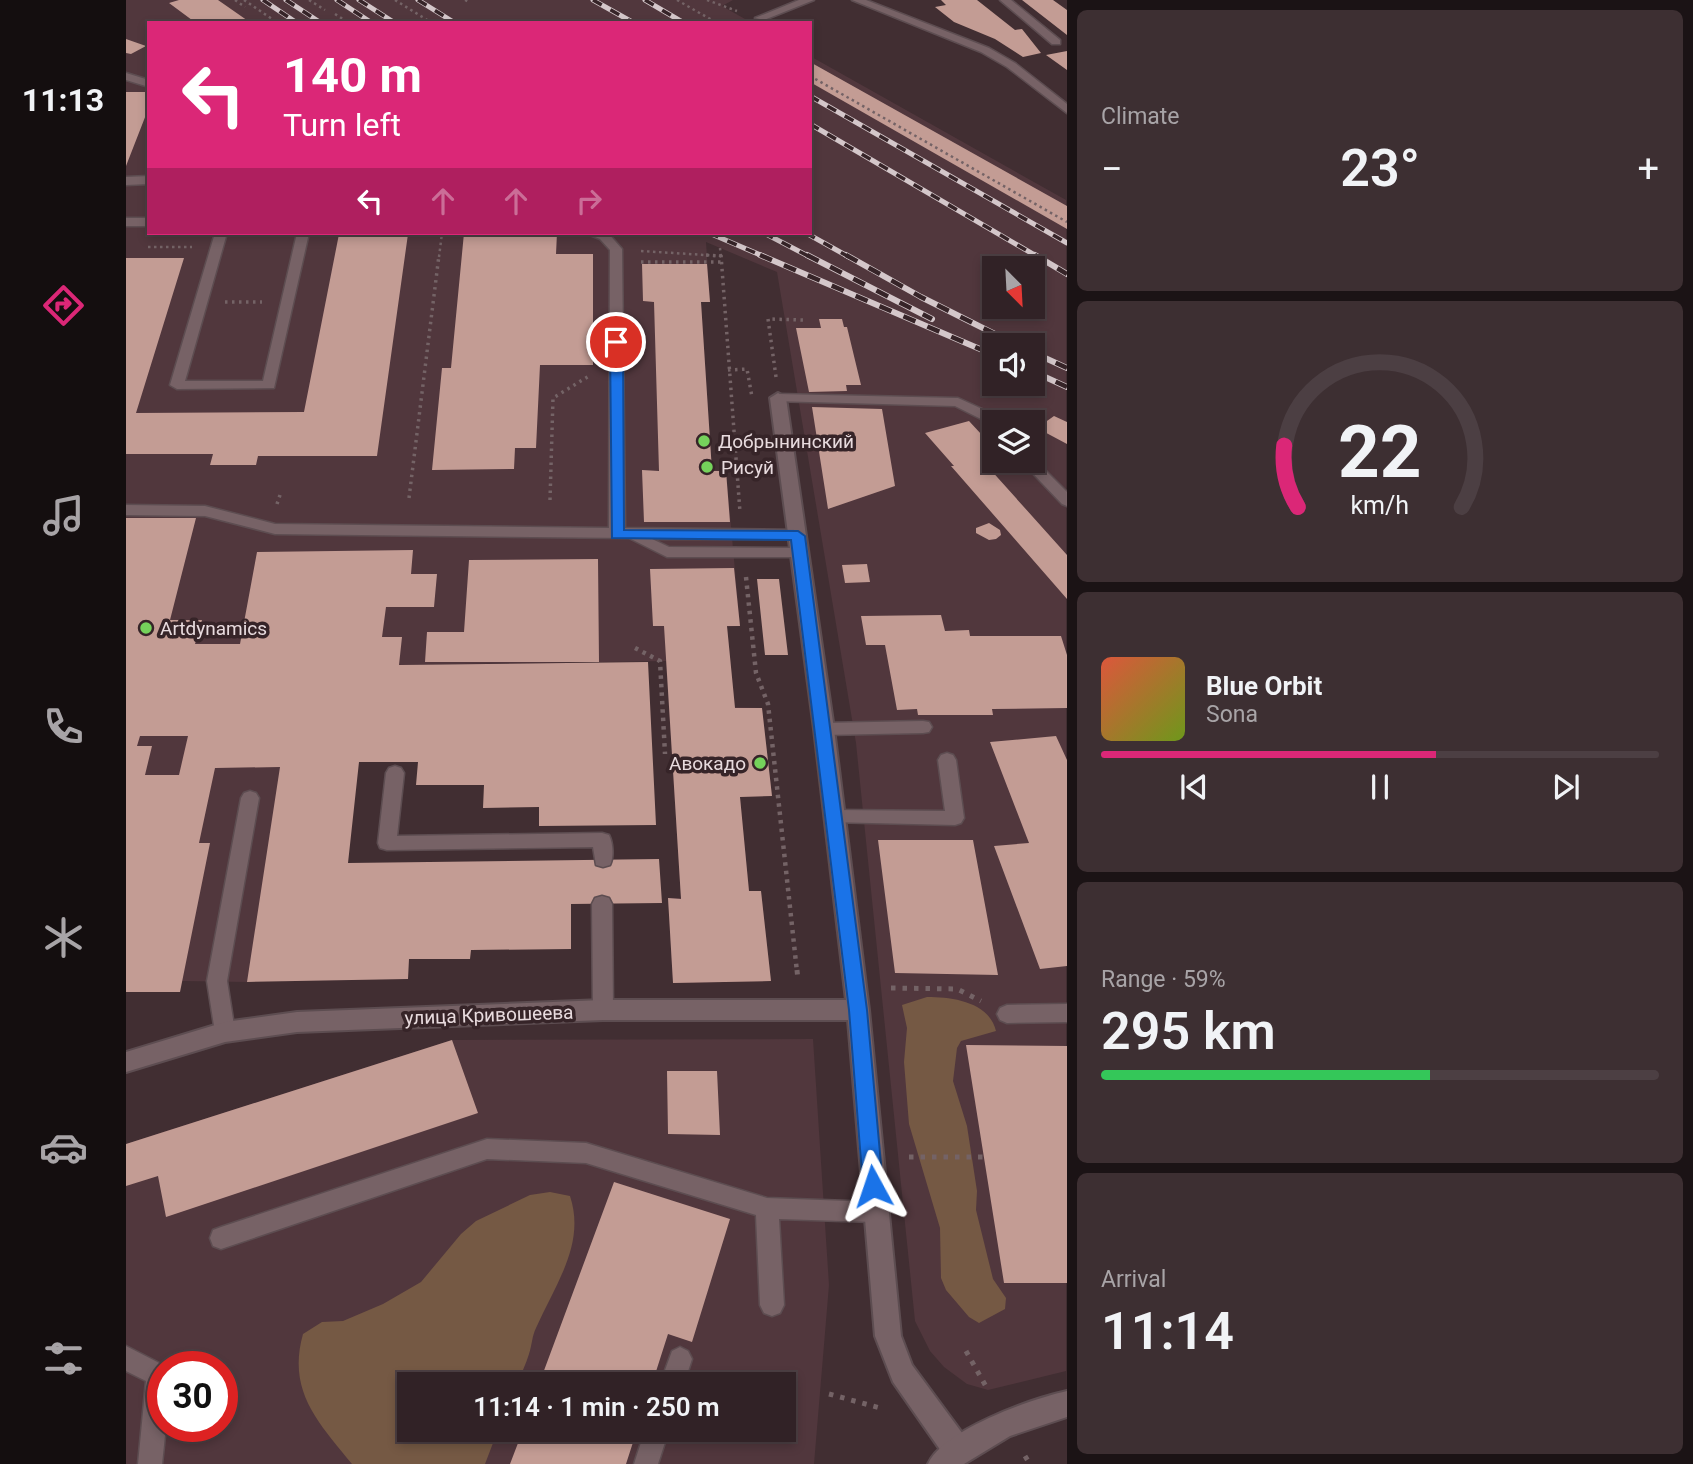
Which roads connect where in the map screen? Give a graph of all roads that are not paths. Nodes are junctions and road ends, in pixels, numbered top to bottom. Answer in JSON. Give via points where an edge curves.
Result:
{"nodes":[{"id":1,"x":809,"y":0,"type":"edge"},
{"id":2,"x":1006,"y":0,"type":"edge"},
{"id":3,"x":859,"y":1,"type":"edge"},
{"id":4,"x":760,"y":18,"type":"dead end"},
{"id":5,"x":1056,"y":42,"type":"dead end"},
{"id":6,"x":126,"y":76,"type":"edge"},
{"id":7,"x":147,"y":83,"type":"edge"},
{"id":8,"x":1066,"y":110,"type":"edge"},
{"id":9,"x":147,"y":180,"type":"edge"},
{"id":10,"x":126,"y":181,"type":"edge"},
{"id":11,"x":147,"y":220,"type":"edge"},
{"id":12,"x":126,"y":222,"type":"edge"},
{"id":13,"x":219,"y":235,"type":"edge"},
{"id":14,"x":303,"y":235,"type":"edge"},
{"id":15,"x":600,"y":235,"type":"edge"},
{"id":16,"x":778,"y":398,"type":"joint"},
{"id":17,"x":982,"y":414,"type":"edge"},
{"id":18,"x":1039,"y":473,"type":"edge"},
{"id":19,"x":1066,"y":502,"type":"edge"},
{"id":20,"x":126,"y":510,"type":"edge"},
{"id":21,"x":624,"y":535,"type":"junction"},
{"id":22,"x":799,"y":544,"type":"junction"},
{"id":23,"x":923,"y":727,"type":"dead end"},
{"id":24,"x":824,"y":729,"type":"junction"},
{"id":25,"x":947,"y":760,"type":"dead end"},
{"id":26,"x":395,"y":773,"type":"dead end"},
{"id":27,"x":250,"y":798,"type":"dead end"},
{"id":28,"x":835,"y":817,"type":"junction"},
{"id":29,"x":603,"y":860,"type":"dead end"},
{"id":30,"x":602,"y":904,"type":"dead end"},
{"id":31,"x":603,"y":1010,"type":"junction"},
{"id":32,"x":858,"y":1010,"type":"junction"},
{"id":33,"x":1066,"y":1013,"type":"edge"},
{"id":34,"x":1007,"y":1014,"type":"dead end"},
{"id":35,"x":225,"y":1032,"type":"junction"},
{"id":36,"x":126,"y":1062,"type":"edge"},
{"id":37,"x":767,"y":1208,"type":"junction"},
{"id":38,"x":875,"y":1212,"type":"junction"},
{"id":39,"x":221,"y":1238,"type":"dead end"},
{"id":40,"x":772,"y":1305,"type":"dead end"},
{"id":41,"x":126,"y":1358,"type":"edge"},
{"id":42,"x":680,"y":1359,"type":"dead end"},
{"id":43,"x":676,"y":1372,"type":"edge"},
{"id":44,"x":1066,"y":1404,"type":"edge"},
{"id":45,"x":653,"y":1442,"type":"edge"},
{"id":46,"x":950,"y":1457,"type":"edge"},
{"id":47,"x":150,"y":1464,"type":"edge"},
{"id":48,"x":646,"y":1464,"type":"edge"}],
"edges":[{"from":1,"to":4,"type":"lane"},
{"from":2,"to":5,"type":"lane"},
{"from":3,"to":8,"type":"lane","via":[[985,50]]},
{"from":6,"to":7,"type":"lane"},
{"from":9,"to":10,"type":"lane"},
{"from":11,"to":12,"type":"lane"},
{"from":13,"to":14,"type":"lane","via":[[177,385],[269,385]]},
{"from":15,"to":21,"type":"lane","via":[[616,249]]},
{"from":16,"to":17,"type":"lane","via":[[958,402]]},
{"from":16,"to":22,"type":"street"},
{"from":18,"to":19,"type":"lane"},
{"from":20,"to":21,"type":"lane","via":[[205,511],[302,530]]},
{"from":21,"to":22,"type":"lane","via":[[667,552]]},
{"from":22,"to":24,"type":"street"},
{"from":23,"to":24,"type":"lane"},
{"from":24,"to":28,"type":"street"},
{"from":25,"to":28,"type":"lane","via":[[956,818]]},
{"from":26,"to":29,"type":"lane","via":[[387,843],[602,840]]},
{"from":27,"to":35,"type":"lane","via":[[217,981]]},
{"from":28,"to":32,"type":"street"},
{"from":30,"to":31,"type":"lane"},
{"from":31,"to":32,"type":"street","name":"улица Кривошеева"},
{"from":31,"to":35,"type":"street","name":"улица Кривошеева","via":[[297,1022]]},
{"from":32,"to":38,"type":"street"},
{"from":33,"to":34,"type":"lane"},
{"from":35,"to":36,"type":"street","name":"улица Кривошеева"},
{"from":37,"to":38,"type":"lane"},
{"from":37,"to":39,"type":"lane","via":[[586,1153],[487,1149]]},
{"from":37,"to":40,"type":"lane"},
{"from":38,"to":46,"type":"street","via":[[892,1350]]},
{"from":41,"to":47,"type":"lane","via":[[159,1375]]},
{"from":42,"to":43,"type":"lane"},
{"from":44,"to":46,"type":"street","via":[[1007,1423]]},
{"from":45,"to":48,"type":"lane"}]}
